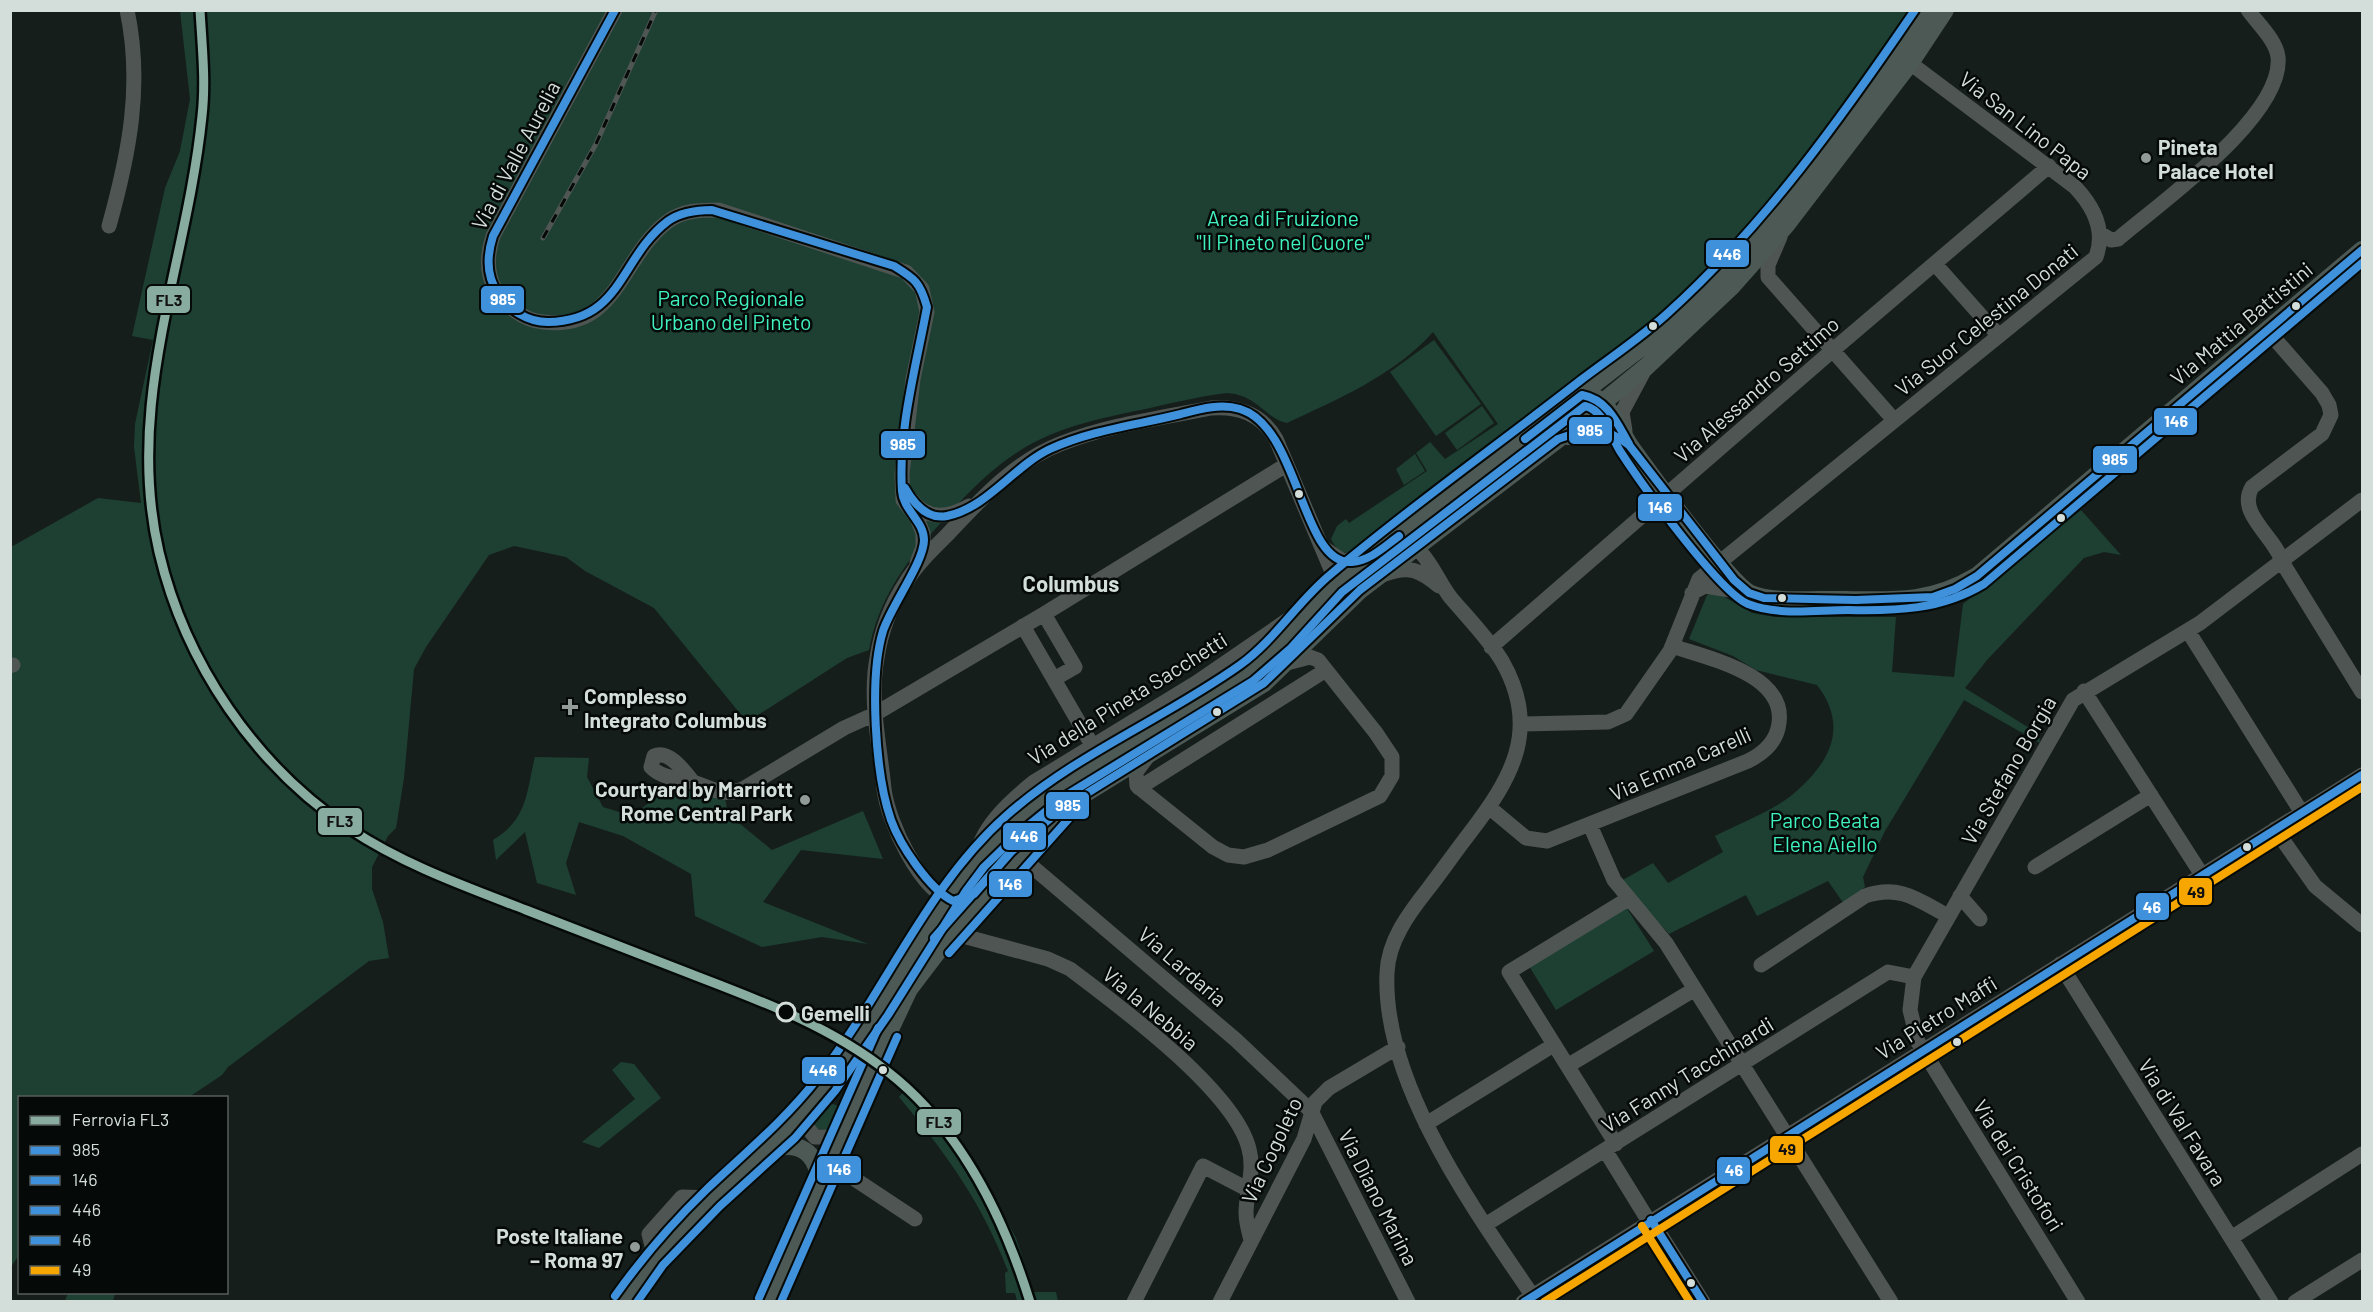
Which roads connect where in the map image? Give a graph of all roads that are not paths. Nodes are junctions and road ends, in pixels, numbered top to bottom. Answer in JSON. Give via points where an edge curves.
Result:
{"nodes":[{"id":1,"x":127,"y":10,"type":"edge"},
{"id":2,"x":615,"y":10,"type":"edge"},
{"id":3,"x":1928,"y":10,"type":"edge"},
{"id":4,"x":1945,"y":10,"type":"edge"},
{"id":5,"x":2248,"y":10,"type":"edge"},
{"id":6,"x":1910,"y":63,"type":"junction"},
{"id":7,"x":2049,"y":166,"type":"junction"},
{"id":8,"x":1786,"y":225,"type":"junction"},
{"id":9,"x":109,"y":226,"type":"dead end"},
{"id":10,"x":2100,"y":233,"type":"junction"},
{"id":11,"x":2362,"y":250,"type":"edge"},
{"id":12,"x":1935,"y":264,"type":"junction"},
{"id":13,"x":1768,"y":278,"type":"junction"},
{"id":14,"x":1731,"y":287,"type":"junction"},
{"id":15,"x":2266,"y":330,"type":"junction"},
{"id":16,"x":1999,"y":336,"type":"junction"},
{"id":17,"x":1833,"y":350,"type":"junction"},
{"id":18,"x":1646,"y":367,"type":"junction"},
{"id":19,"x":1582,"y":395,"type":"junction"},
{"id":20,"x":1602,"y":403,"type":"junction"},
{"id":21,"x":1894,"y":420,"type":"junction"},
{"id":22,"x":1558,"y":439,"type":"junction"},
{"id":23,"x":1629,"y":445,"type":"junction"},
{"id":24,"x":1286,"y":465,"type":"junction"},
{"id":25,"x":902,"y":484,"type":"junction"},
{"id":26,"x":1667,"y":494,"type":"junction"},
{"id":27,"x":2362,"y":500,"type":"edge"},
{"id":28,"x":980,"y":501,"type":"junction"},
{"id":29,"x":1393,"y":541,"type":"junction"},
{"id":30,"x":1320,"y":545,"type":"junction"},
{"id":31,"x":1415,"y":547,"type":"junction"},
{"id":32,"x":1375,"y":555,"type":"junction"},
{"id":33,"x":1718,"y":561,"type":"junction"},
{"id":34,"x":2282,"y":562,"type":"junction"},
{"id":35,"x":915,"y":568,"type":"junction"},
{"id":36,"x":1370,"y":582,"type":"junction"},
{"id":37,"x":1330,"y":589,"type":"junction"},
{"id":38,"x":1446,"y":592,"type":"junction"},
{"id":39,"x":1692,"y":593,"type":"junction"},
{"id":40,"x":1749,"y":593,"type":"junction"},
{"id":41,"x":1044,"y":614,"type":"junction"},
{"id":42,"x":1023,"y":626,"type":"junction"},
{"id":43,"x":2188,"y":631,"type":"junction"},
{"id":44,"x":1315,"y":635,"type":"junction"},
{"id":45,"x":1672,"y":646,"type":"junction"},
{"id":46,"x":1491,"y":647,"type":"junction"},
{"id":47,"x":1287,"y":663,"type":"junction"},
{"id":48,"x":1326,"y":670,"type":"junction"},
{"id":49,"x":1054,"y":680,"type":"junction"},
{"id":50,"x":2084,"y":691,"type":"junction"},
{"id":51,"x":2362,"y":692,"type":"edge"},
{"id":52,"x":875,"y":714,"type":"junction"},
{"id":53,"x":1521,"y":724,"type":"junction"},
{"id":54,"x":1092,"y":745,"type":"junction"},
{"id":55,"x":1149,"y":755,"type":"junction"},
{"id":56,"x":2362,"y":775,"type":"edge"},
{"id":57,"x":693,"y":782,"type":"dead end"},
{"id":58,"x":1139,"y":788,"type":"junction"},
{"id":59,"x":2151,"y":795,"type":"junction"},
{"id":60,"x":1066,"y":805,"type":"junction"},
{"id":61,"x":1490,"y":808,"type":"junction"},
{"id":62,"x":2302,"y":813,"type":"junction"},
{"id":63,"x":1590,"y":825,"type":"junction"},
{"id":64,"x":2275,"y":829,"type":"junction"},
{"id":65,"x":1022,"y":858,"type":"junction"},
{"id":66,"x":976,"y":860,"type":"junction"},
{"id":67,"x":2035,"y":867,"type":"dead end"},
{"id":68,"x":2202,"y":875,"type":"junction"},
{"id":69,"x":1960,"y":896,"type":"junction"},
{"id":70,"x":947,"y":899,"type":"junction"},
{"id":71,"x":1628,"y":899,"type":"junction"},
{"id":72,"x":1948,"y":916,"type":"junction"},
{"id":73,"x":1980,"y":920,"type":"dead end"},
{"id":74,"x":2362,"y":925,"type":"edge"},
{"id":75,"x":952,"y":933,"type":"junction"},
{"id":76,"x":2060,"y":964,"type":"junction"},
{"id":77,"x":1761,"y":965,"type":"dead end"},
{"id":78,"x":1914,"y":977,"type":"junction"},
{"id":79,"x":1695,"y":989,"type":"junction"},
{"id":80,"x":1398,"y":1047,"type":"junction"},
{"id":81,"x":1547,"y":1049,"type":"dead end"},
{"id":82,"x":1923,"y":1050,"type":"junction"},
{"id":83,"x":1742,"y":1064,"type":"junction"},
{"id":84,"x":1569,"y":1065,"type":"junction"},
{"id":85,"x":805,"y":1111,"type":"junction"},
{"id":86,"x":1311,"y":1111,"type":"junction"},
{"id":87,"x":1426,"y":1124,"type":"junction"},
{"id":88,"x":843,"y":1129,"type":"junction"},
{"id":89,"x":1787,"y":1135,"type":"junction"},
{"id":90,"x":1610,"y":1147,"type":"junction"},
{"id":91,"x":766,"y":1151,"type":"junction"},
{"id":92,"x":2362,"y":1153,"type":"edge"},
{"id":93,"x":829,"y":1162,"type":"junction"},
{"id":94,"x":820,"y":1183,"type":"junction"},
{"id":95,"x":1250,"y":1190,"type":"junction"},
{"id":96,"x":1648,"y":1217,"type":"junction"},
{"id":97,"x":915,"y":1219,"type":"dead end"},
{"id":98,"x":1485,"y":1225,"type":"junction"},
{"id":99,"x":2231,"y":1238,"type":"junction"},
{"id":100,"x":1251,"y":1240,"type":"junction"},
{"id":101,"x":2362,"y":1260,"type":"edge"},
{"id":102,"x":1528,"y":1298,"type":"edge"},
{"id":103,"x":1408,"y":1301,"type":"edge"},
{"id":104,"x":624,"y":1302,"type":"edge"},
{"id":105,"x":769,"y":1302,"type":"edge"},
{"id":106,"x":1134,"y":1302,"type":"edge"},
{"id":107,"x":1220,"y":1302,"type":"edge"},
{"id":108,"x":1703,"y":1302,"type":"edge"},
{"id":109,"x":1891,"y":1302,"type":"edge"},
{"id":110,"x":2078,"y":1302,"type":"edge"},
{"id":111,"x":2271,"y":1302,"type":"edge"},
{"id":112,"x":2295,"y":1302,"type":"edge"}],
"edges":[{"from":1,"to":9,"type":"street","via":[[135,76],[133,123]]},
{"from":2,"to":25,"type":"street","name":"Via di Valle Aurelia","via":[[488,250],[488,271],[495,289],[515,312],[536,322],[564,325],[591,315],[610,297],[651,239],[667,222],[689,210],[719,210],[899,268],[919,284],[927,312],[905,431]]},
{"from":3,"to":19,"type":"main road","name":"Via della Pineta Sacchetti","via":[[1816,164],[1716,282],[1660,334]]},
{"from":4,"to":6,"type":"main road"},
{"from":5,"to":10,"type":"street","name":"Via Suor Celestina Donati","via":[[2278,56],[2275,75],[2261,106],[2233,141],[2118,239],[2111,240]]},
{"from":6,"to":7,"type":"street","name":"Via San Lino Papa"},
{"from":6,"to":8,"type":"main road"},
{"from":7,"to":10,"type":"street","name":"Via San Lino Papa","via":[[2085,197]]},
{"from":7,"to":12,"type":"street","name":"Via Alessandro Settimo"},
{"from":8,"to":13,"type":"street","via":[[1769,261]]},
{"from":8,"to":14,"type":"main road"},
{"from":10,"to":16,"type":"street","name":"Via Suor Celestina Donati","via":[[2095,258]]},
{"from":11,"to":15,"type":"main road","name":"Via Mattia Battistini"},
{"from":12,"to":16,"type":"street"},
{"from":12,"to":17,"type":"street","name":"Via Alessandro Settimo"},
{"from":13,"to":14,"type":"street","via":[[1752,278]]},
{"from":13,"to":17,"type":"street"},
{"from":14,"to":18,"type":"main road"},
{"from":15,"to":34,"type":"street","via":[[2322,393],[2331,412],[2324,432],[2258,481],[2250,492],[2250,510],[2273,540]]},
{"from":15,"to":40,"type":"main road","name":"Via Mattia Battistini","via":[[1993,563],[1955,589],[1933,597],[1904,599],[1764,598]]},
{"from":16,"to":21,"type":"street","name":"Via Suor Celestina Donati"},
{"from":17,"to":21,"type":"street"},
{"from":17,"to":26,"type":"street","name":"Via Alessandro Settimo"},
{"from":18,"to":20,"type":"main road"},
{"from":18,"to":23,"type":"street","via":[[1621,415]]},
{"from":19,"to":20,"type":"main road"},
{"from":19,"to":29,"type":"main road","name":"Via della Pineta Sacchetti"},
{"from":20,"to":22,"type":"main road"},
{"from":20,"to":23,"type":"main road"},
{"from":21,"to":33,"type":"street","name":"Via Suor Celestina Donati"},
{"from":22,"to":23,"type":"main road","via":[[1600,428]]},
{"from":22,"to":31,"type":"main road"},
{"from":23,"to":26,"type":"main road"},
{"from":24,"to":28,"type":"street","via":[[1273,435],[1257,418],[1237,408],[1211,408],[1060,444],[1013,471]]},
{"from":24,"to":30,"type":"street"},
{"from":24,"to":41,"type":"street"},
{"from":25,"to":28,"type":"street","via":[[920,510],[938,516]]},
{"from":25,"to":35,"type":"street","via":[[903,500],[917,518],[924,537]]},
{"from":26,"to":33,"type":"main road"},
{"from":26,"to":46,"type":"street","name":"Via Alessandro Settimo"},
{"from":27,"to":34,"type":"street","name":"Via Stefano Borgia"},
{"from":28,"to":35,"type":"street"},
{"from":29,"to":31,"type":"street","via":[[1405,541]]},
{"from":29,"to":32,"type":"main road","name":"Via della Pineta Sacchetti"},
{"from":30,"to":32,"type":"street","via":[[1343,561]]},
{"from":30,"to":37,"type":"street"},
{"from":31,"to":36,"type":"main road"},
{"from":31,"to":38,"type":"street"},
{"from":32,"to":37,"type":"main road","name":"Via della Pineta Sacchetti"},
{"from":33,"to":39,"type":"street","name":"Via Suor Celestina Donati","via":[[1699,579]]},
{"from":33,"to":40,"type":"main road"},
{"from":34,"to":43,"type":"street","name":"Via Stefano Borgia"},
{"from":34,"to":51,"type":"street"},
{"from":35,"to":52,"type":"street","via":[[893,605],[883,632],[875,666]]},
{"from":36,"to":38,"type":"street","via":[[1409,568],[1425,574]]},
{"from":36,"to":44,"type":"main road"},
{"from":37,"to":44,"type":"street","via":[[1332,604]]},
{"from":37,"to":54,"type":"street","name":"Via della Pineta Sacchetti","via":[[1196,683]]},
{"from":37,"to":66,"type":"main road","name":"Via della Pineta Sacchetti","via":[[1283,641],[1247,673],[1056,789]]},
{"from":38,"to":46,"type":"street"},
{"from":39,"to":40,"type":"street","via":[[1709,586]]},
{"from":39,"to":45,"type":"street","name":"Via Suor Celestina Donati"},
{"from":41,"to":42,"type":"street"},
{"from":41,"to":49,"type":"street","via":[[1075,667]]},
{"from":42,"to":49,"type":"street"},
{"from":42,"to":52,"type":"street"},
{"from":43,"to":50,"type":"street","name":"Via Stefano Borgia"},
{"from":43,"to":62,"type":"street"},
{"from":44,"to":47,"type":"main road"},
{"from":45,"to":53,"type":"street","name":"Via Suor Celestina Donati","via":[[1626,714],[1608,722]]},
{"from":45,"to":63,"type":"street","name":"Via Emma Carelli","via":[[1737,669],[1761,683],[1778,708],[1780,719],[1775,737],[1756,757]]},
{"from":46,"to":53,"type":"street","via":[[1512,681]]},
{"from":47,"to":48,"type":"street","via":[[1313,657]]},
{"from":47,"to":55,"type":"main road","via":[[1256,688]]},
{"from":48,"to":58,"type":"street"},
{"from":48,"to":58,"type":"street","via":[[1392,757],[1390,782],[1376,799],[1259,854],[1244,857],[1228,855],[1213,847]]},
{"from":49,"to":54,"type":"street"},
{"from":50,"to":59,"type":"street"},
{"from":50,"to":69,"type":"street","name":"Via Stefano Borgia","via":[[2066,708]]},
{"from":52,"to":57,"type":"street","via":[[844,728],[739,791],[714,792]]},
{"from":52,"to":70,"type":"street","via":[[886,804],[892,823],[930,884]]},
{"from":53,"to":61,"type":"street","via":[[1514,760]]},
{"from":54,"to":66,"type":"street","name":"Via della Pineta Sacchetti","via":[[1034,782],[1012,802],[980,841]]},
{"from":55,"to":58,"type":"street","via":[[1136,772]]},
{"from":55,"to":60,"type":"main road"},
{"from":56,"to":62,"type":"street","name":"Via Pietro Maffi"},
{"from":59,"to":67,"type":"street"},
{"from":59,"to":68,"type":"street"},
{"from":60,"to":65,"type":"main road"},
{"from":60,"to":70,"type":"street","via":[[1017,847],[970,896],[958,901]]},
{"from":61,"to":63,"type":"street","name":"Via Emma Carelli","via":[[1521,834],[1538,841]]},
{"from":61,"to":80,"type":"street","via":[[1410,913],[1394,942],[1388,960],[1387,986]]},
{"from":62,"to":64,"type":"street","name":"Via Pietro Maffi"},
{"from":63,"to":71,"type":"street","via":[[1611,874]]},
{"from":64,"to":68,"type":"street","name":"Via Pietro Maffi"},
{"from":64,"to":74,"type":"street","via":[[2315,886]]},
{"from":65,"to":75,"type":"main road"},
{"from":65,"to":86,"type":"street","name":"Via Lardaria","via":[[1236,1040]]},
{"from":66,"to":70,"type":"main road","name":"Via della Pineta Sacchetti"},
{"from":68,"to":76,"type":"street","name":"Via Pietro Maffi"},
{"from":69,"to":72,"type":"street","name":"Via Stefano Borgia"},
{"from":69,"to":73,"type":"street"},
{"from":70,"to":85,"type":"main road","name":"Via della Pineta Sacchetti","via":[[861,1037]]},
{"from":71,"to":79,"type":"street","via":[[1662,937]]},
{"from":71,"to":84,"type":"street","via":[[1509,972]]},
{"from":72,"to":77,"type":"street","via":[[1905,893],[1884,890],[1865,896]]},
{"from":72,"to":78,"type":"street","name":"Via Stefano Borgia"},
{"from":75,"to":88,"type":"main road","via":[[909,989]]},
{"from":75,"to":95,"type":"street","name":"Via la Nebbia","via":[[1066,966],[1166,1047],[1206,1083],[1237,1120],[1251,1156]]},
{"from":76,"to":82,"type":"street","name":"Via Pietro Maffi"},
{"from":76,"to":99,"type":"street","name":"Via di Val Favara"},
{"from":78,"to":82,"type":"street","name":"Via Stefano Borgia","via":[[1910,1010]]},
{"from":78,"to":83,"type":"street","name":"Via Fanny Tacchinardi","via":[[1888,972]]},
{"from":79,"to":83,"type":"street"},
{"from":79,"to":84,"type":"street"},
{"from":80,"to":86,"type":"street","name":"Via Cogoleto","via":[[1329,1088]]},
{"from":80,"to":87,"type":"street"},
{"from":81,"to":87,"type":"street"},
{"from":82,"to":89,"type":"street","name":"Via Pietro Maffi"},
{"from":82,"to":110,"type":"street","name":"Via dei Cristofori"},
{"from":83,"to":89,"type":"street"},
{"from":83,"to":90,"type":"street","name":"Via Fanny Tacchinardi"},
{"from":84,"to":90,"type":"street"},
{"from":85,"to":88,"type":"street","via":[[806,1126],[815,1137],[825,1138]]},
{"from":85,"to":91,"type":"main road","name":"Via della Pineta Sacchetti"},
{"from":86,"to":100,"type":"street","name":"Via Cogoleto","via":[[1304,1139]]},
{"from":86,"to":103,"type":"street","name":"Via Diano Marina"},
{"from":87,"to":98,"type":"street","via":[[1456,1182]]},
{"from":88,"to":93,"type":"main road"},
{"from":89,"to":96,"type":"street","name":"Via Pietro Maffi"},
{"from":89,"to":109,"type":"street"},
{"from":90,"to":96,"type":"street"},
{"from":90,"to":98,"type":"street","name":"Via Fanny Tacchinardi"},
{"from":91,"to":94,"type":"main road","via":[[785,1145],[803,1150],[817,1165]]},
{"from":91,"to":104,"type":"main road","name":"Via della Pineta Sacchetti","via":[[655,1258]]},
{"from":92,"to":99,"type":"street"},
{"from":93,"to":94,"type":"main road"},
{"from":93,"to":97,"type":"street"},
{"from":94,"to":105,"type":"main road"},
{"from":95,"to":100,"type":"street","name":"Via Cogoleto","via":[[1246,1214]]},
{"from":95,"to":106,"type":"street","via":[[1203,1166]]},
{"from":96,"to":102,"type":"street","name":"Via Pietro Maffi"},
{"from":96,"to":108,"type":"street"},
{"from":98,"to":102,"type":"street"},
{"from":99,"to":111,"type":"street","name":"Via di Val Favara"},
{"from":100,"to":107,"type":"street","name":"Via Cogoleto"},
{"from":101,"to":112,"type":"street"}]}
